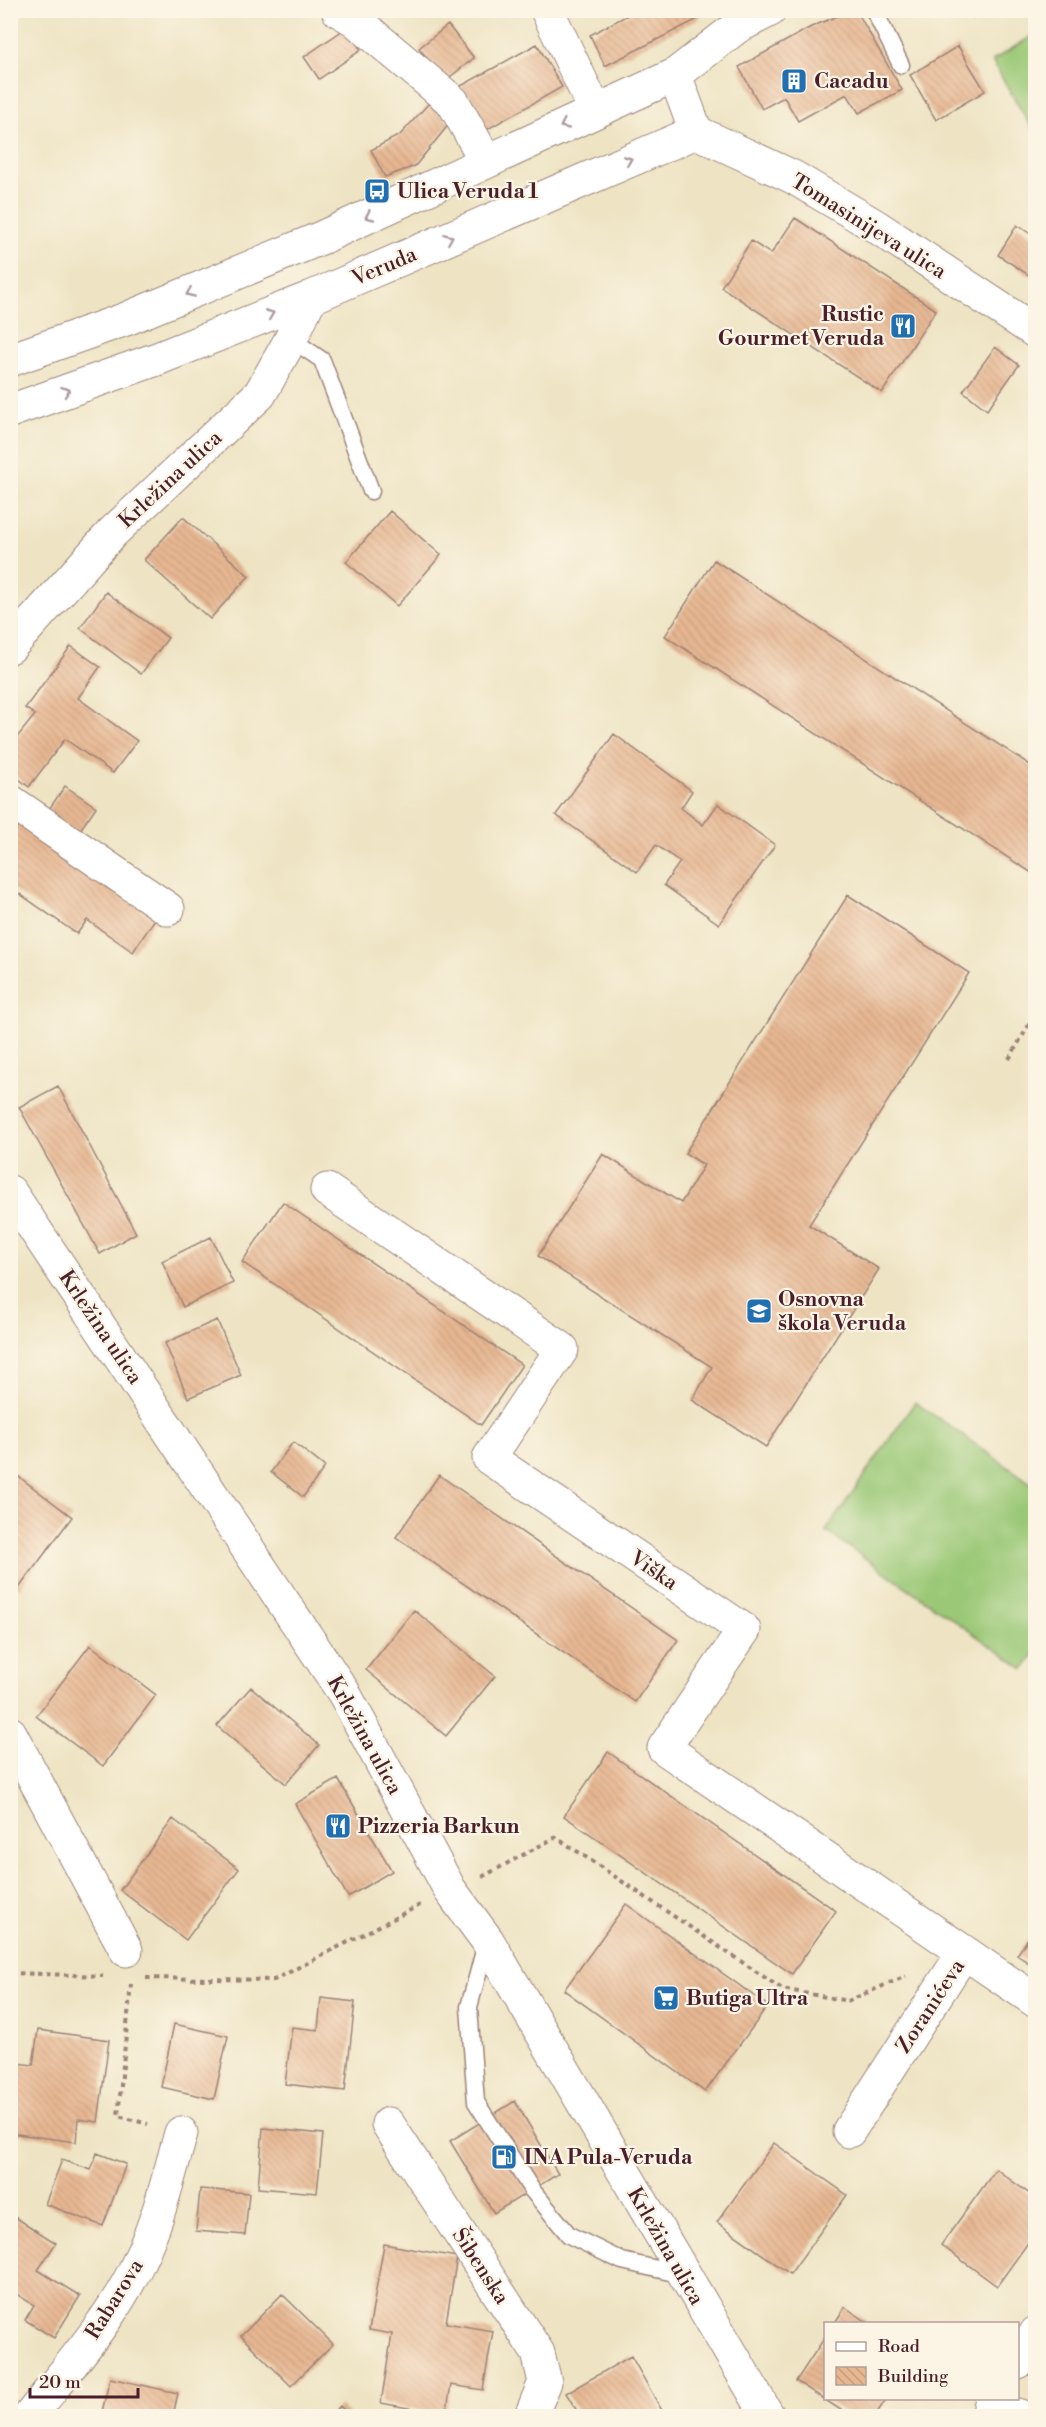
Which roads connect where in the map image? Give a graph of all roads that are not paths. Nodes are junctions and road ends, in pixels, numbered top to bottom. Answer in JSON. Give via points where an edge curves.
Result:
{"nodes":[{"id":1,"x":338,"y":10,"type":"edge"},
{"id":2,"x":547,"y":10,"type":"edge"},
{"id":3,"x":770,"y":10,"type":"edge"},
{"id":4,"x":874,"y":10,"type":"edge"},
{"id":5,"x":732,"y":19,"type":"edge"},
{"id":6,"x":901,"y":65,"type":"dead end"},
{"id":7,"x":675,"y":75,"type":"junction"},
{"id":8,"x":595,"y":110,"type":"junction"},
{"id":9,"x":696,"y":132,"type":"junction"},
{"id":10,"x":486,"y":161,"type":"junction"},
{"id":11,"x":310,"y":298,"type":"junction"},
{"id":12,"x":1035,"y":332,"type":"edge"},
{"id":13,"x":291,"y":339,"type":"junction"},
{"id":14,"x":10,"y":360,"type":"edge"},
{"id":15,"x":10,"y":411,"type":"edge"},
{"id":16,"x":371,"y":491,"type":"dead end"},
{"id":17,"x":10,"y":647,"type":"edge"},
{"id":18,"x":10,"y":801,"type":"edge"},
{"id":19,"x":168,"y":909,"type":"dead end"},
{"id":20,"x":327,"y":1190,"type":"dead end"},
{"id":21,"x":10,"y":1192,"type":"edge"},
{"id":22,"x":10,"y":1733,"type":"edge"},
{"id":23,"x":487,"y":1940,"type":"junction"},
{"id":24,"x":964,"y":1952,"type":"junction"},
{"id":25,"x":122,"y":1968,"type":"road end"},
{"id":26,"x":1035,"y":2001,"type":"edge"},
{"id":27,"x":388,"y":2124,"type":"dead end"},
{"id":28,"x":849,"y":2131,"type":"dead end"},
{"id":29,"x":181,"y":2133,"type":"road end"},
{"id":30,"x":683,"y":2275,"type":"junction"},
{"id":31,"x":1035,"y":2333,"type":"edge"},
{"id":32,"x":1019,"y":2359,"type":"edge"},
{"id":33,"x":994,"y":2400,"type":"edge"},
{"id":34,"x":30,"y":2416,"type":"edge"},
{"id":35,"x":531,"y":2416,"type":"edge"},
{"id":36,"x":768,"y":2416,"type":"edge"},
{"id":37,"x":1020,"y":2416,"type":"edge"}],
"edges":[{"from":1,"to":10,"type":"street","via":[[453,102]]},
{"from":2,"to":8,"type":"street"},
{"from":3,"to":5,"type":"street"},
{"from":4,"to":6,"type":"lane"},
{"from":5,"to":7,"type":"street"},
{"from":7,"to":8,"type":"street"},
{"from":7,"to":9,"type":"street"},
{"from":8,"to":10,"type":"street","one_way":true},
{"from":11,"to":9,"type":"street","name":"Veruda","one_way":true},
{"from":9,"to":12,"type":"street","name":"Tomasinijeva ulica","via":[[794,177]]},
{"from":10,"to":14,"type":"street","one_way":true,"via":[[288,252],[126,320]]},
{"from":11,"to":13,"type":"street","name":"Krležina ulica"},
{"from":15,"to":11,"type":"street","name":"Veruda","one_way":true,"via":[[157,359]]},
{"from":13,"to":16,"type":"lane","via":[[322,360]]},
{"from":13,"to":17,"type":"street","name":"Krležina ulica","via":[[260,394],[112,533]]},
{"from":18,"to":19,"type":"street"},
{"from":20,"to":24,"type":"street","name":"Viška","via":[[562,1349],[489,1458],[744,1630],[664,1748]]},
{"from":21,"to":23,"type":"street","name":"Krležina ulica","via":[[344,1693],[450,1890]]},
{"from":22,"to":25,"type":"street"},
{"from":23,"to":30,"type":"street","name":"Krležina ulica"},
{"from":23,"to":30,"type":"lane","via":[[469,2007],[476,2102],[532,2190],[569,2235],[622,2261]]},
{"from":24,"to":26,"type":"street","name":"Zoranićeva"},
{"from":24,"to":28,"type":"street","name":"Zoranićeva"},
{"from":27,"to":35,"type":"street","name":"Šibenska","via":[[538,2353],[545,2382]]},
{"from":29,"to":34,"type":"street","name":"Rabarova","via":[[162,2201],[138,2264],[99,2326]]},
{"from":30,"to":36,"type":"street","name":"Krležina ulica"},
{"from":31,"to":32,"type":"street"},
{"from":33,"to":37,"type":"street","via":[[990,2407]]}]}
